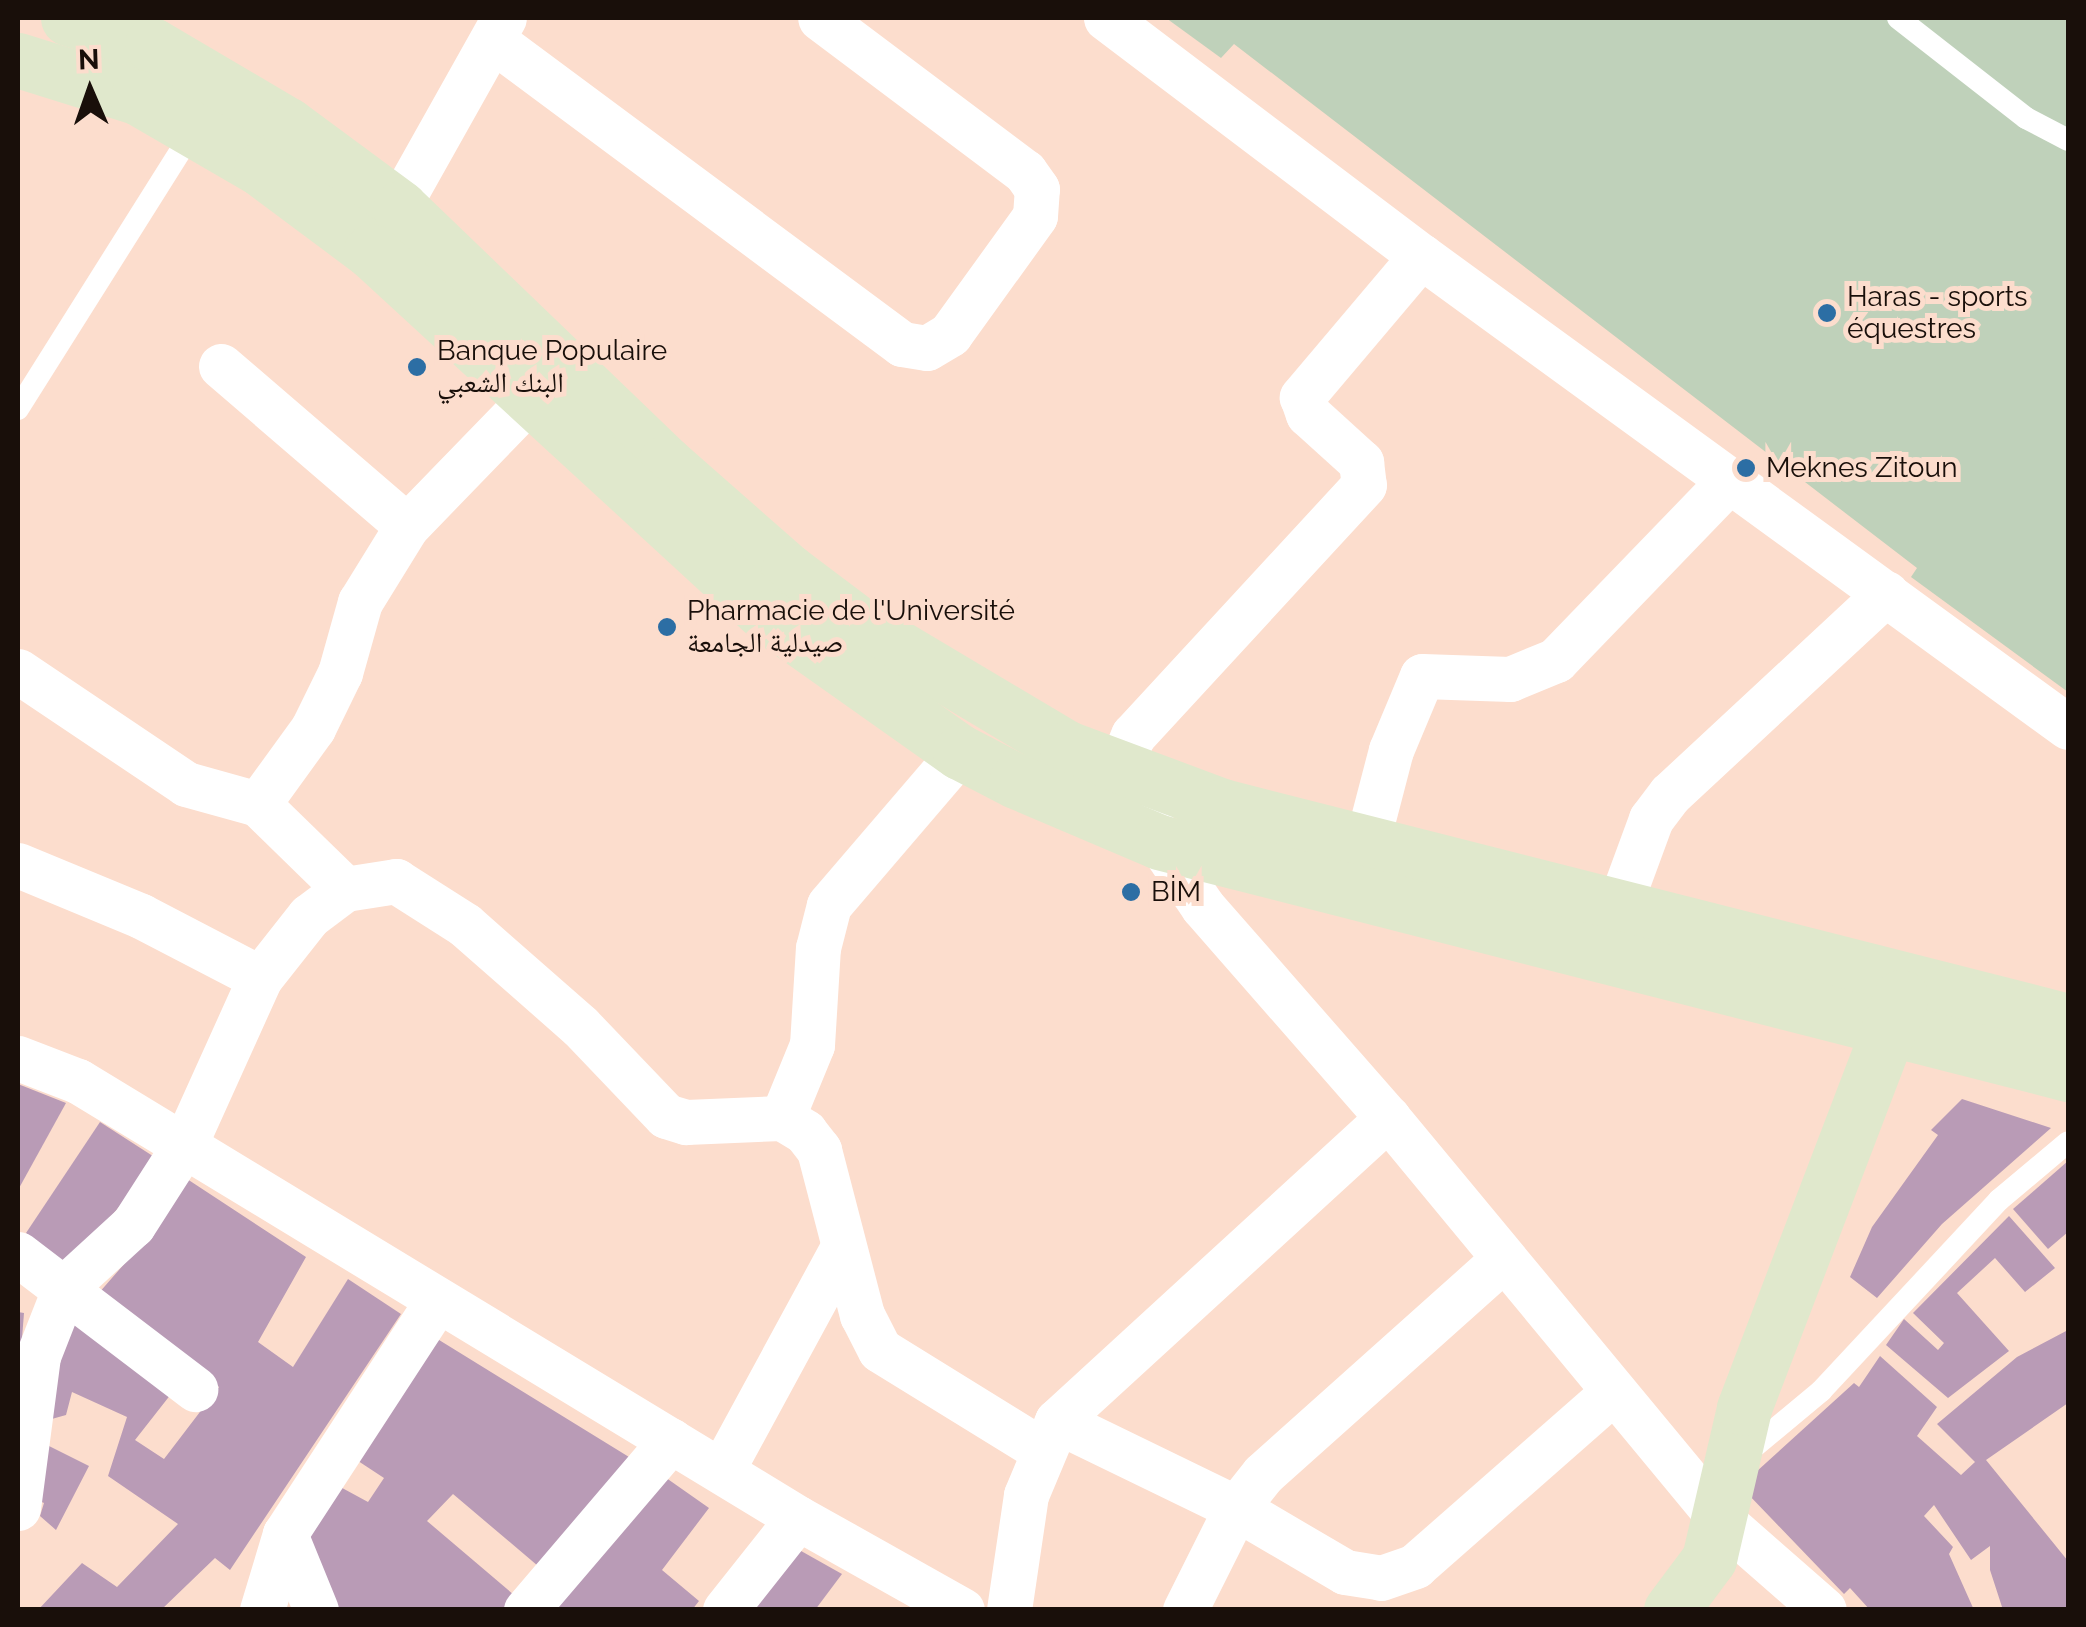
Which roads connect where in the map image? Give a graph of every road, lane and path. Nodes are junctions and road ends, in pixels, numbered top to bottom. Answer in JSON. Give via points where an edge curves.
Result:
{"nodes":[{"id":1,"x":68,"y":18,"type":"edge"},
{"id":2,"x":1106,"y":18,"type":"edge"},
{"id":3,"x":1898,"y":18,"type":"edge"},
{"id":4,"x":829,"y":20,"type":"edge"},
{"id":5,"x":499,"y":29,"type":"edge"},
{"id":6,"x":152,"y":31,"type":"edge"},
{"id":7,"x":27,"y":47,"type":"edge"},
{"id":8,"x":137,"y":97,"type":"junction"},
{"id":9,"x":194,"y":129,"type":"junction"},
{"id":10,"x":2068,"y":140,"type":"edge"},
{"id":11,"x":386,"y":230,"type":"junction"},
{"id":12,"x":1421,"y":256,"type":"junction"},
{"id":13,"x":221,"y":366,"type":"dead end"},
{"id":14,"x":530,"y":399,"type":"junction"},
{"id":15,"x":18,"y":409,"type":"edge"},
{"id":16,"x":1730,"y":480,"type":"junction"},
{"id":17,"x":407,"y":526,"type":"junction"},
{"id":18,"x":1886,"y":594,"type":"junction"},
{"id":19,"x":18,"y":671,"type":"edge"},
{"id":20,"x":2068,"y":727,"type":"edge"},
{"id":21,"x":960,"y":752,"type":"junction"},
{"id":22,"x":1132,"y":778,"type":"junction"},
{"id":23,"x":258,"y":804,"type":"junction"},
{"id":24,"x":1160,"y":842,"type":"junction"},
{"id":25,"x":1368,"y":842,"type":"junction"},
{"id":26,"x":18,"y":865,"type":"edge"},
{"id":27,"x":346,"y":889,"type":"junction"},
{"id":28,"x":1618,"y":906,"type":"junction"},
{"id":29,"x":260,"y":978,"type":"junction"},
{"id":30,"x":1898,"y":1004,"type":"junction"},
{"id":31,"x":2068,"y":1021,"type":"edge"},
{"id":32,"x":18,"y":1058,"type":"edge"},
{"id":33,"x":2068,"y":1074,"type":"edge"},
{"id":34,"x":782,"y":1118,"type":"junction"},
{"id":35,"x":1388,"y":1118,"type":"junction"},
{"id":36,"x":2068,"y":1142,"type":"edge"},
{"id":37,"x":185,"y":1144,"type":"junction"},
{"id":38,"x":842,"y":1247,"type":"junction"},
{"id":39,"x":18,"y":1254,"type":"edge"},
{"id":40,"x":1501,"y":1261,"type":"junction"},
{"id":41,"x":65,"y":1287,"type":"junction"},
{"id":42,"x":436,"y":1302,"type":"junction"},
{"id":43,"x":195,"y":1389,"type":"dead end"},
{"id":44,"x":1612,"y":1394,"type":"junction"},
{"id":45,"x":1050,"y":1436,"type":"junction"},
{"id":46,"x":671,"y":1440,"type":"junction"},
{"id":47,"x":722,"y":1470,"type":"junction"},
{"id":48,"x":1725,"y":1494,"type":"junction"},
{"id":49,"x":18,"y":1508,"type":"edge"},
{"id":50,"x":1236,"y":1508,"type":"junction"},
{"id":51,"x":798,"y":1518,"type":"junction"},
{"id":52,"x":285,"y":1534,"type":"junction"},
{"id":53,"x":262,"y":1610,"type":"edge"},
{"id":54,"x":316,"y":1610,"type":"edge"},
{"id":55,"x":526,"y":1610,"type":"edge"},
{"id":56,"x":725,"y":1610,"type":"edge"},
{"id":57,"x":962,"y":1610,"type":"edge"},
{"id":58,"x":1009,"y":1610,"type":"edge"},
{"id":59,"x":1185,"y":1610,"type":"edge"},
{"id":60,"x":1671,"y":1610,"type":"edge"},
{"id":61,"x":1824,"y":1610,"type":"edge"}],
"edges":[{"from":1,"to":6,"type":"main road"},
{"from":2,"to":12,"type":"street"},
{"from":3,"to":10,"type":"lane","via":[[2026,118]]},
{"from":4,"to":5,"type":"street","via":[[1037,189],[1035,216],[950,334],[927,348],[902,344]]},
{"from":5,"to":11,"type":"street"},
{"from":6,"to":8,"type":"main road"},
{"from":6,"to":11,"type":"main road","via":[[288,125]]},
{"from":7,"to":8,"type":"main road"},
{"from":8,"to":9,"type":"main road"},
{"from":9,"to":11,"type":"main road"},
{"from":9,"to":15,"type":"lane"},
{"from":11,"to":14,"type":"main road"},
{"from":11,"to":22,"type":"main road","via":[[788,571],[1004,716]]},
{"from":12,"to":16,"type":"street"},
{"from":12,"to":22,"type":"street","via":[[1302,398],[1308,414],[1361,462],[1364,485],[1132,736],[1126,752]]},
{"from":13,"to":17,"type":"street"},
{"from":14,"to":17,"type":"street"},
{"from":14,"to":21,"type":"main road","via":[[769,616]]},
{"from":16,"to":18,"type":"street"},
{"from":16,"to":25,"type":"street","via":[[1556,660],[1510,679],[1422,676],[1391,750]]},
{"from":17,"to":23,"type":"street","via":[[360,602],[340,672],[314,728]]},
{"from":18,"to":20,"type":"street"},
{"from":18,"to":28,"type":"street","via":[[1670,794],[1651,819]]},
{"from":19,"to":23,"type":"street","via":[[186,784]]},
{"from":21,"to":24,"type":"main road","via":[[1084,815]]},
{"from":21,"to":34,"type":"street","via":[[829,905],[818,948],[812,1045]]},
{"from":22,"to":24,"type":"street"},
{"from":22,"to":25,"type":"main road"},
{"from":23,"to":27,"type":"street"},
{"from":24,"to":30,"type":"main road"},
{"from":24,"to":35,"type":"street","via":[[1202,907]]},
{"from":25,"to":28,"type":"main road"},
{"from":26,"to":29,"type":"street","via":[[141,916]]},
{"from":27,"to":29,"type":"street","via":[[310,916]]},
{"from":27,"to":34,"type":"street","via":[[396,881],[418,890],[580,1026],[666,1116],[686,1122]]},
{"from":28,"to":30,"type":"main road"},
{"from":29,"to":37,"type":"street"},
{"from":30,"to":31,"type":"main road"},
{"from":30,"to":33,"type":"main road"},
{"from":30,"to":48,"type":"main road","via":[[1744,1408]]},
{"from":32,"to":37,"type":"street","via":[[78,1080]]},
{"from":34,"to":38,"type":"street","via":[[819,1150]]},
{"from":35,"to":40,"type":"street"},
{"from":35,"to":45,"type":"street"},
{"from":36,"to":48,"type":"lane","via":[[1999,1200]]},
{"from":37,"to":41,"type":"street","via":[[133,1225]]},
{"from":37,"to":42,"type":"street"},
{"from":38,"to":45,"type":"street","via":[[880,1350]]},
{"from":38,"to":47,"type":"street"},
{"from":39,"to":41,"type":"street"},
{"from":40,"to":44,"type":"street"},
{"from":40,"to":50,"type":"street","via":[[1262,1474]]},
{"from":41,"to":43,"type":"street"},
{"from":41,"to":49,"type":"street","via":[[38,1356]]},
{"from":42,"to":46,"type":"street"},
{"from":42,"to":52,"type":"street"},
{"from":44,"to":48,"type":"street"},
{"from":44,"to":50,"type":"street","via":[[1400,1575],[1345,1572]]},
{"from":45,"to":50,"type":"street"},
{"from":45,"to":58,"type":"street","via":[[1026,1495]]},
{"from":46,"to":47,"type":"street"},
{"from":46,"to":55,"type":"street"},
{"from":47,"to":51,"type":"street"},
{"from":48,"to":60,"type":"main road","via":[[1709,1559]]},
{"from":48,"to":61,"type":"street"},
{"from":50,"to":59,"type":"street"},
{"from":51,"to":56,"type":"street"},
{"from":51,"to":57,"type":"street"},
{"from":52,"to":53,"type":"street"},
{"from":52,"to":54,"type":"street"}]}
